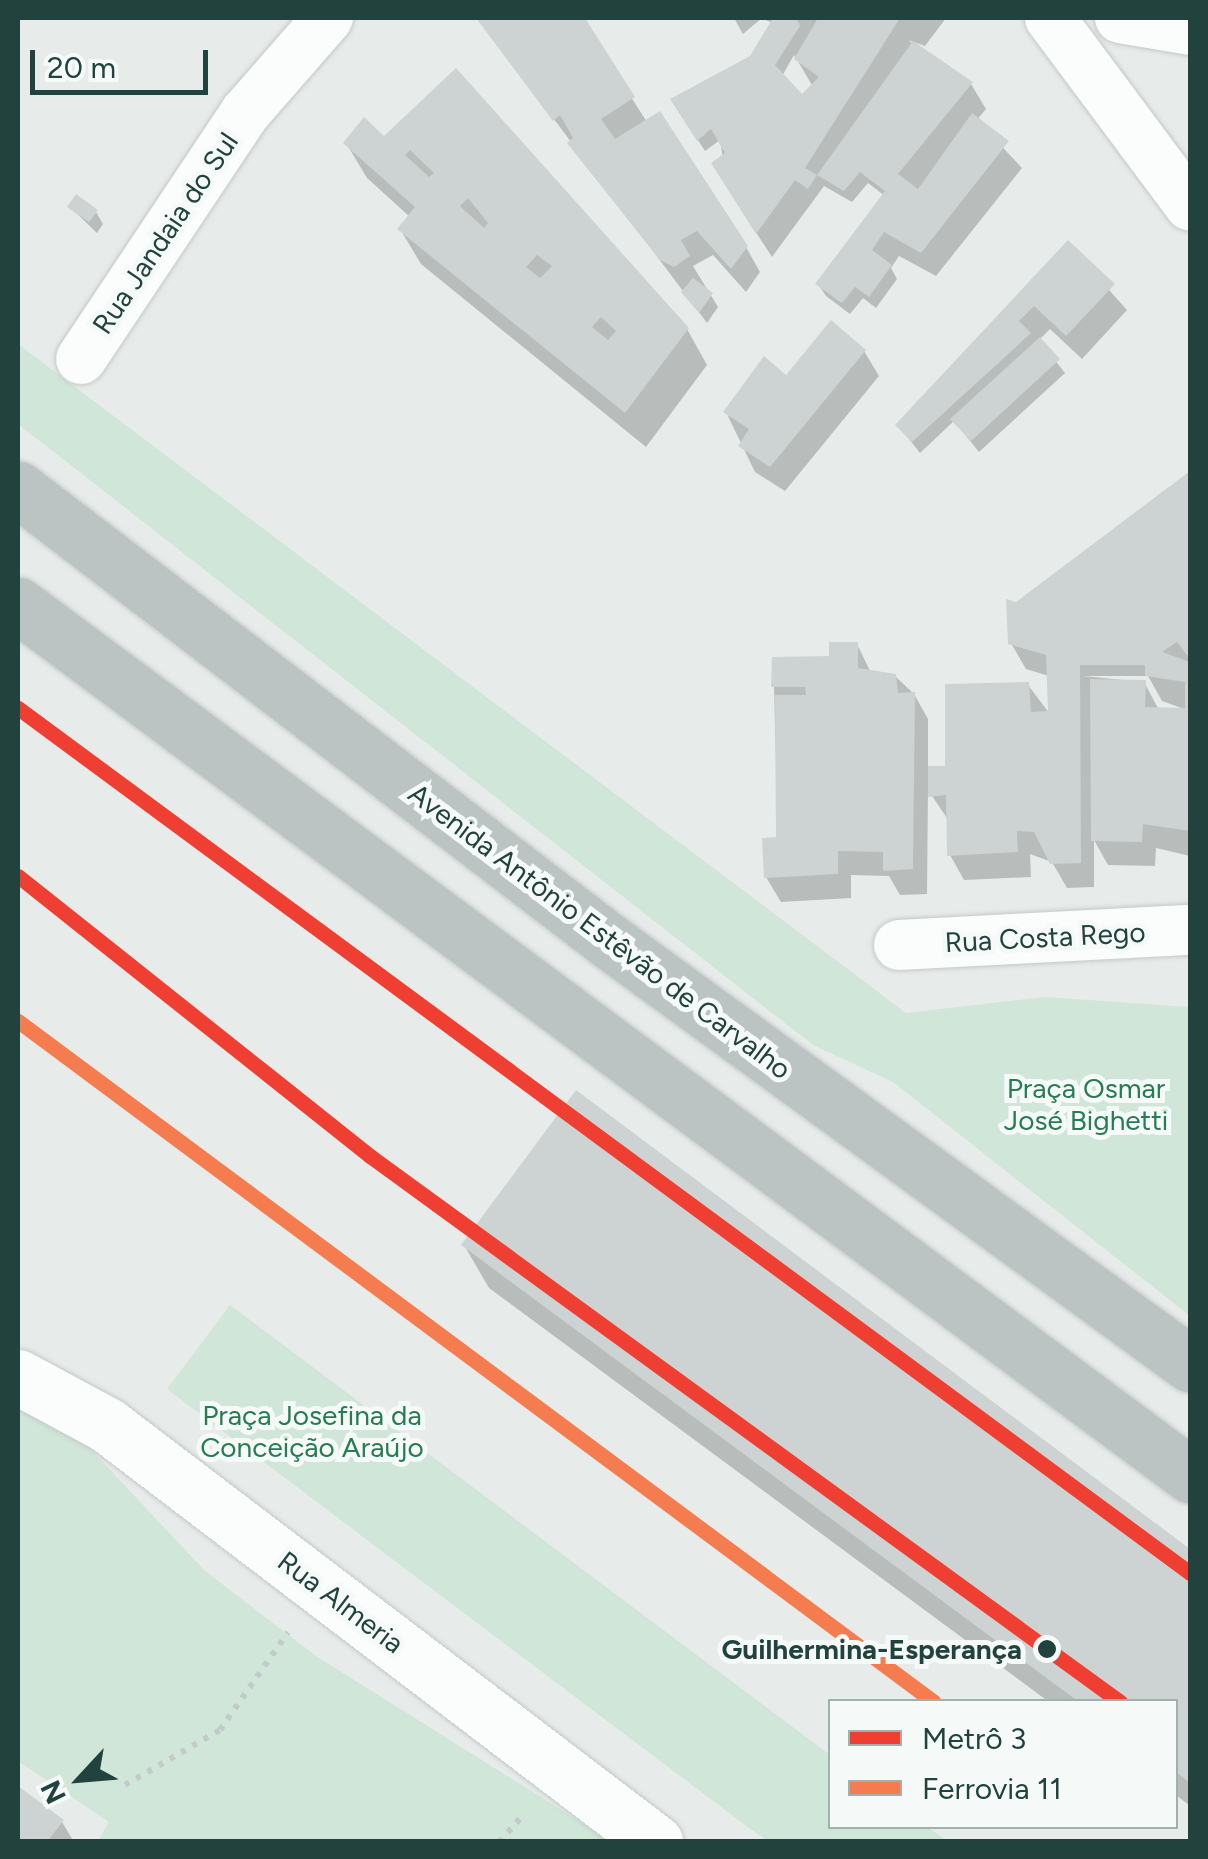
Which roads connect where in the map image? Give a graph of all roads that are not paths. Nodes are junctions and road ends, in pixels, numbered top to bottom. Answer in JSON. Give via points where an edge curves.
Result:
{"nodes":[{"id":1,"x":328,"y":18,"type":"edge"},
{"id":2,"x":1050,"y":18,"type":"edge"},
{"id":3,"x":1120,"y":18,"type":"edge"},
{"id":4,"x":1190,"y":30,"type":"edge"},
{"id":5,"x":1190,"y":206,"type":"edge"},
{"id":6,"x":82,"y":359,"type":"dead end"},
{"id":7,"x":18,"y":489,"type":"edge"},
{"id":8,"x":18,"y":605,"type":"edge"},
{"id":9,"x":1190,"y":930,"type":"edge"},
{"id":10,"x":900,"y":946,"type":"dead end"},
{"id":11,"x":1190,"y":1364,"type":"edge"},
{"id":12,"x":18,"y":1377,"type":"edge"},
{"id":13,"x":1190,"y":1475,"type":"edge"},
{"id":14,"x":655,"y":1842,"type":"edge"}],
"edges":[{"from":1,"to":6,"type":"street","name":"Rua Jandaia do Sul","via":[[245,113]]},
{"from":2,"to":5,"type":"street"},
{"from":3,"to":4,"type":"street"},
{"from":7,"to":11,"type":"highway","name":"Avenida Antônio Estêvão de Carvalho","via":[[609,942]]},
{"from":8,"to":13,"type":"highway"},
{"from":9,"to":10,"type":"street","name":"Rua Costa Rego"},
{"from":12,"to":14,"type":"street","name":"Rua Almeria","via":[[107,1425]]}]}
